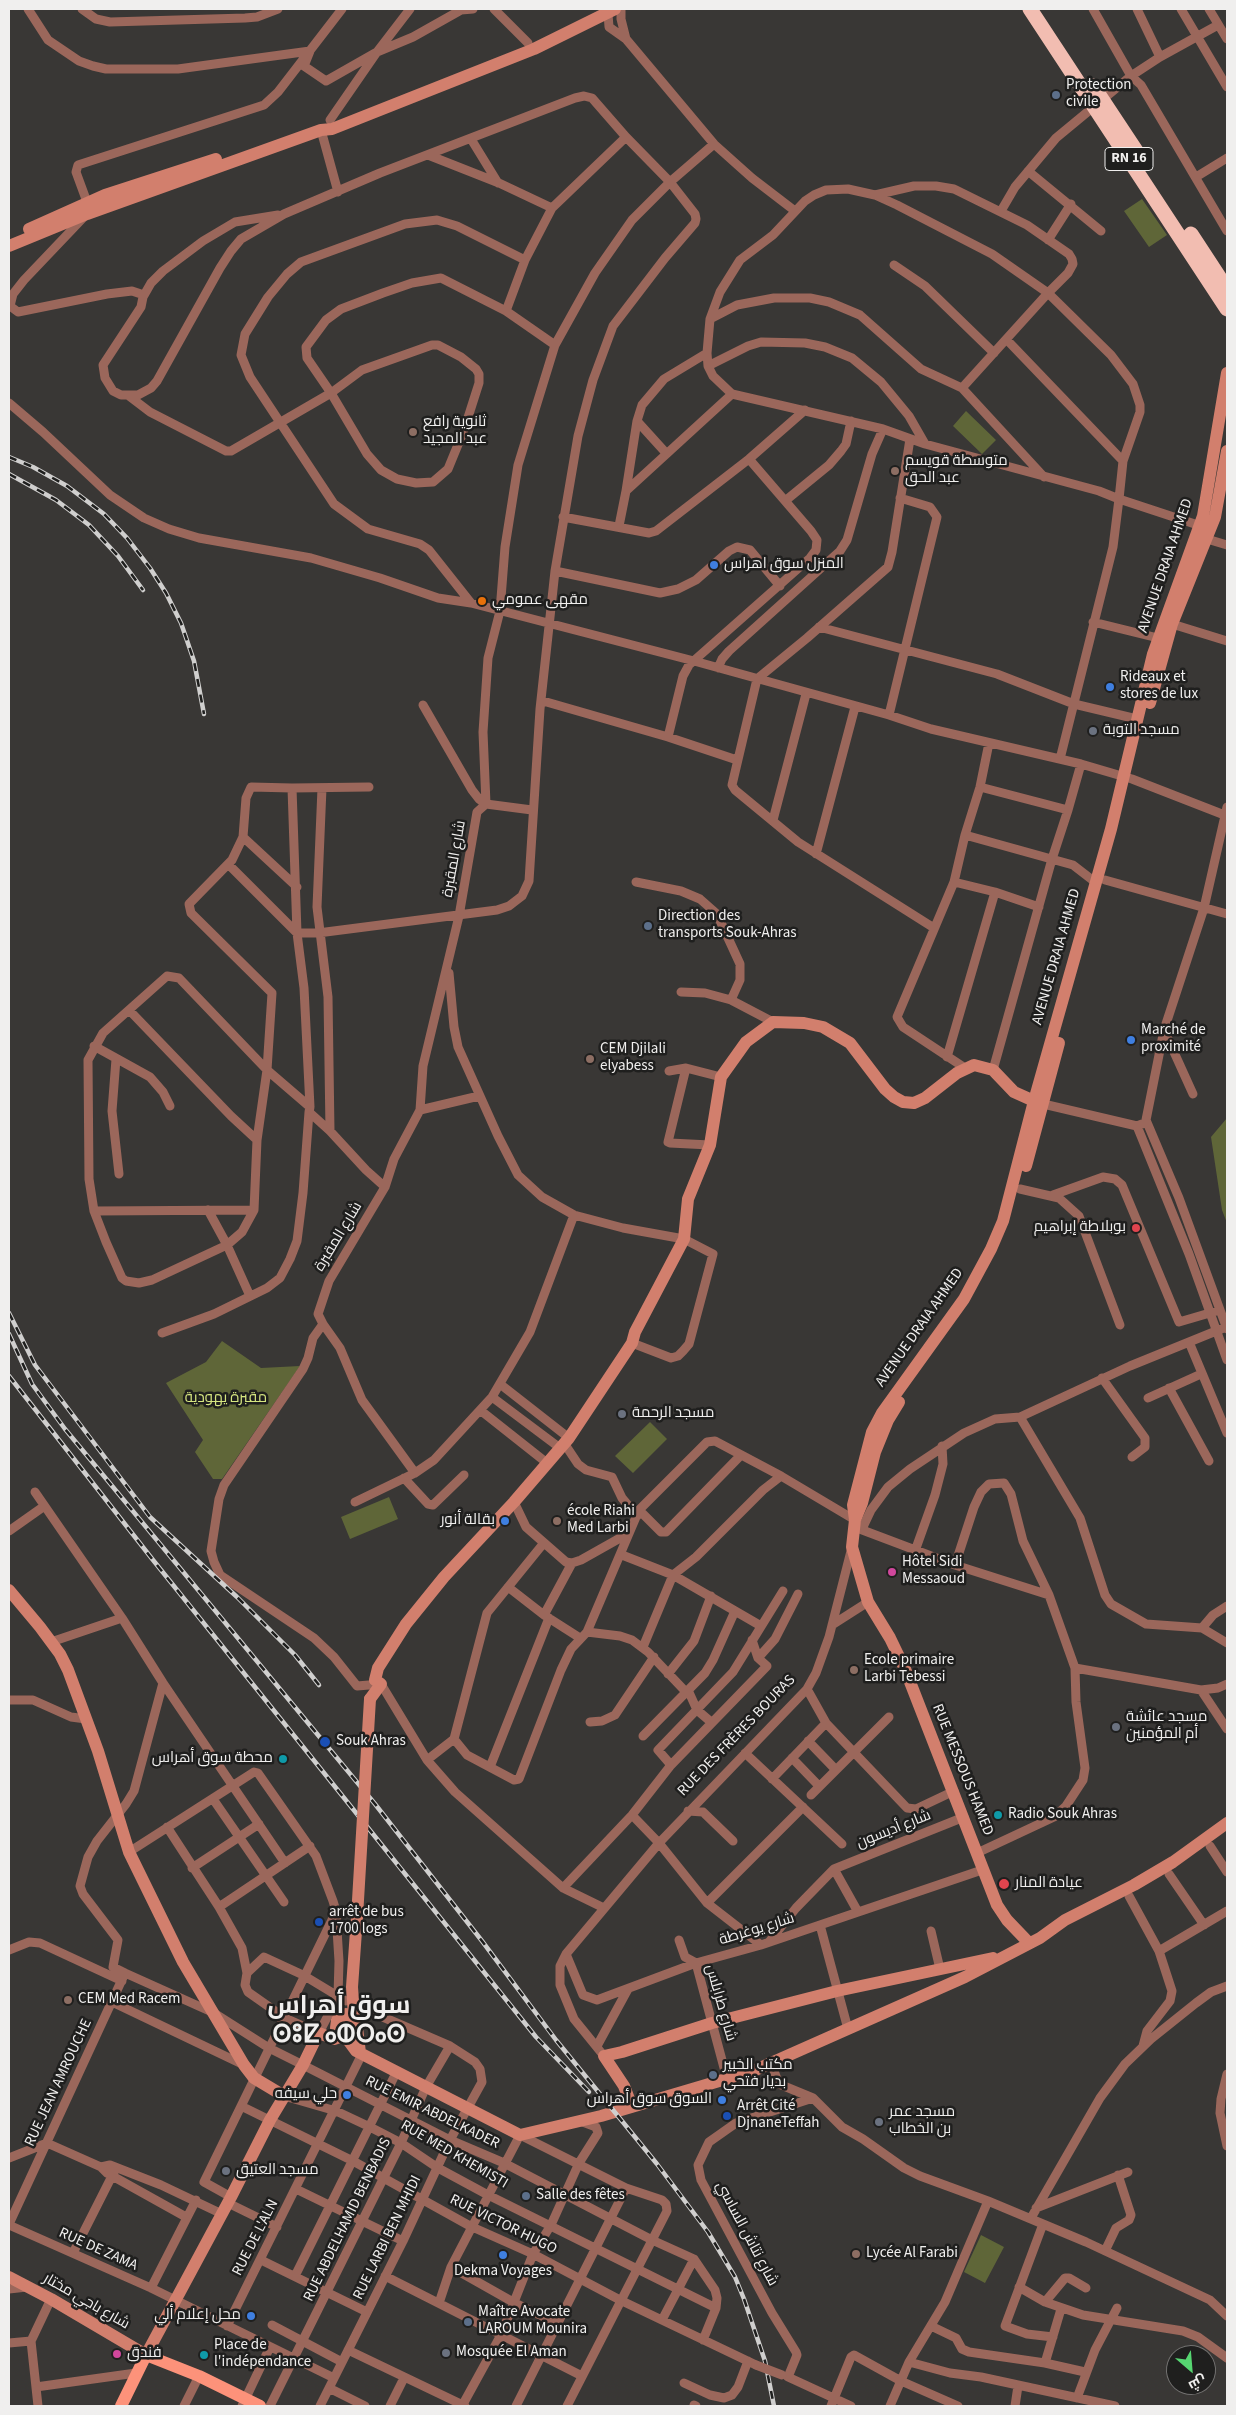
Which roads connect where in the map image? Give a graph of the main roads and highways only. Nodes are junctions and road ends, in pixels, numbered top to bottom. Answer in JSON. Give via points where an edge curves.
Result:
{"nodes":[{"id":1,"x":1030,"y":9,"type":"edge"},
{"id":2,"x":1041,"y":9,"type":"edge"},
{"id":3,"x":1098,"y":103,"type":"junction"},
{"id":4,"x":1227,"y":289,"type":"edge"},
{"id":5,"x":1227,"y":310,"type":"edge"},
{"id":6,"x":244,"y":2403,"type":"edge"},
{"id":7,"x":121,"y":2406,"type":"edge"},
{"id":8,"x":260,"y":2406,"type":"edge"}],
"edges":[{"from":1,"to":3,"type":"highway","number":"RN 16"},
{"from":2,"to":3,"type":"highway","number":"RN 16"},
{"from":3,"to":4,"type":"highway","number":"RN 16"},
{"from":3,"to":5,"type":"highway","number":"RN 16"},
{"from":6,"to":7,"type":"main road","via":[[199,2376],[146,2356]]},
{"from":6,"to":8,"type":"main road"}]}
